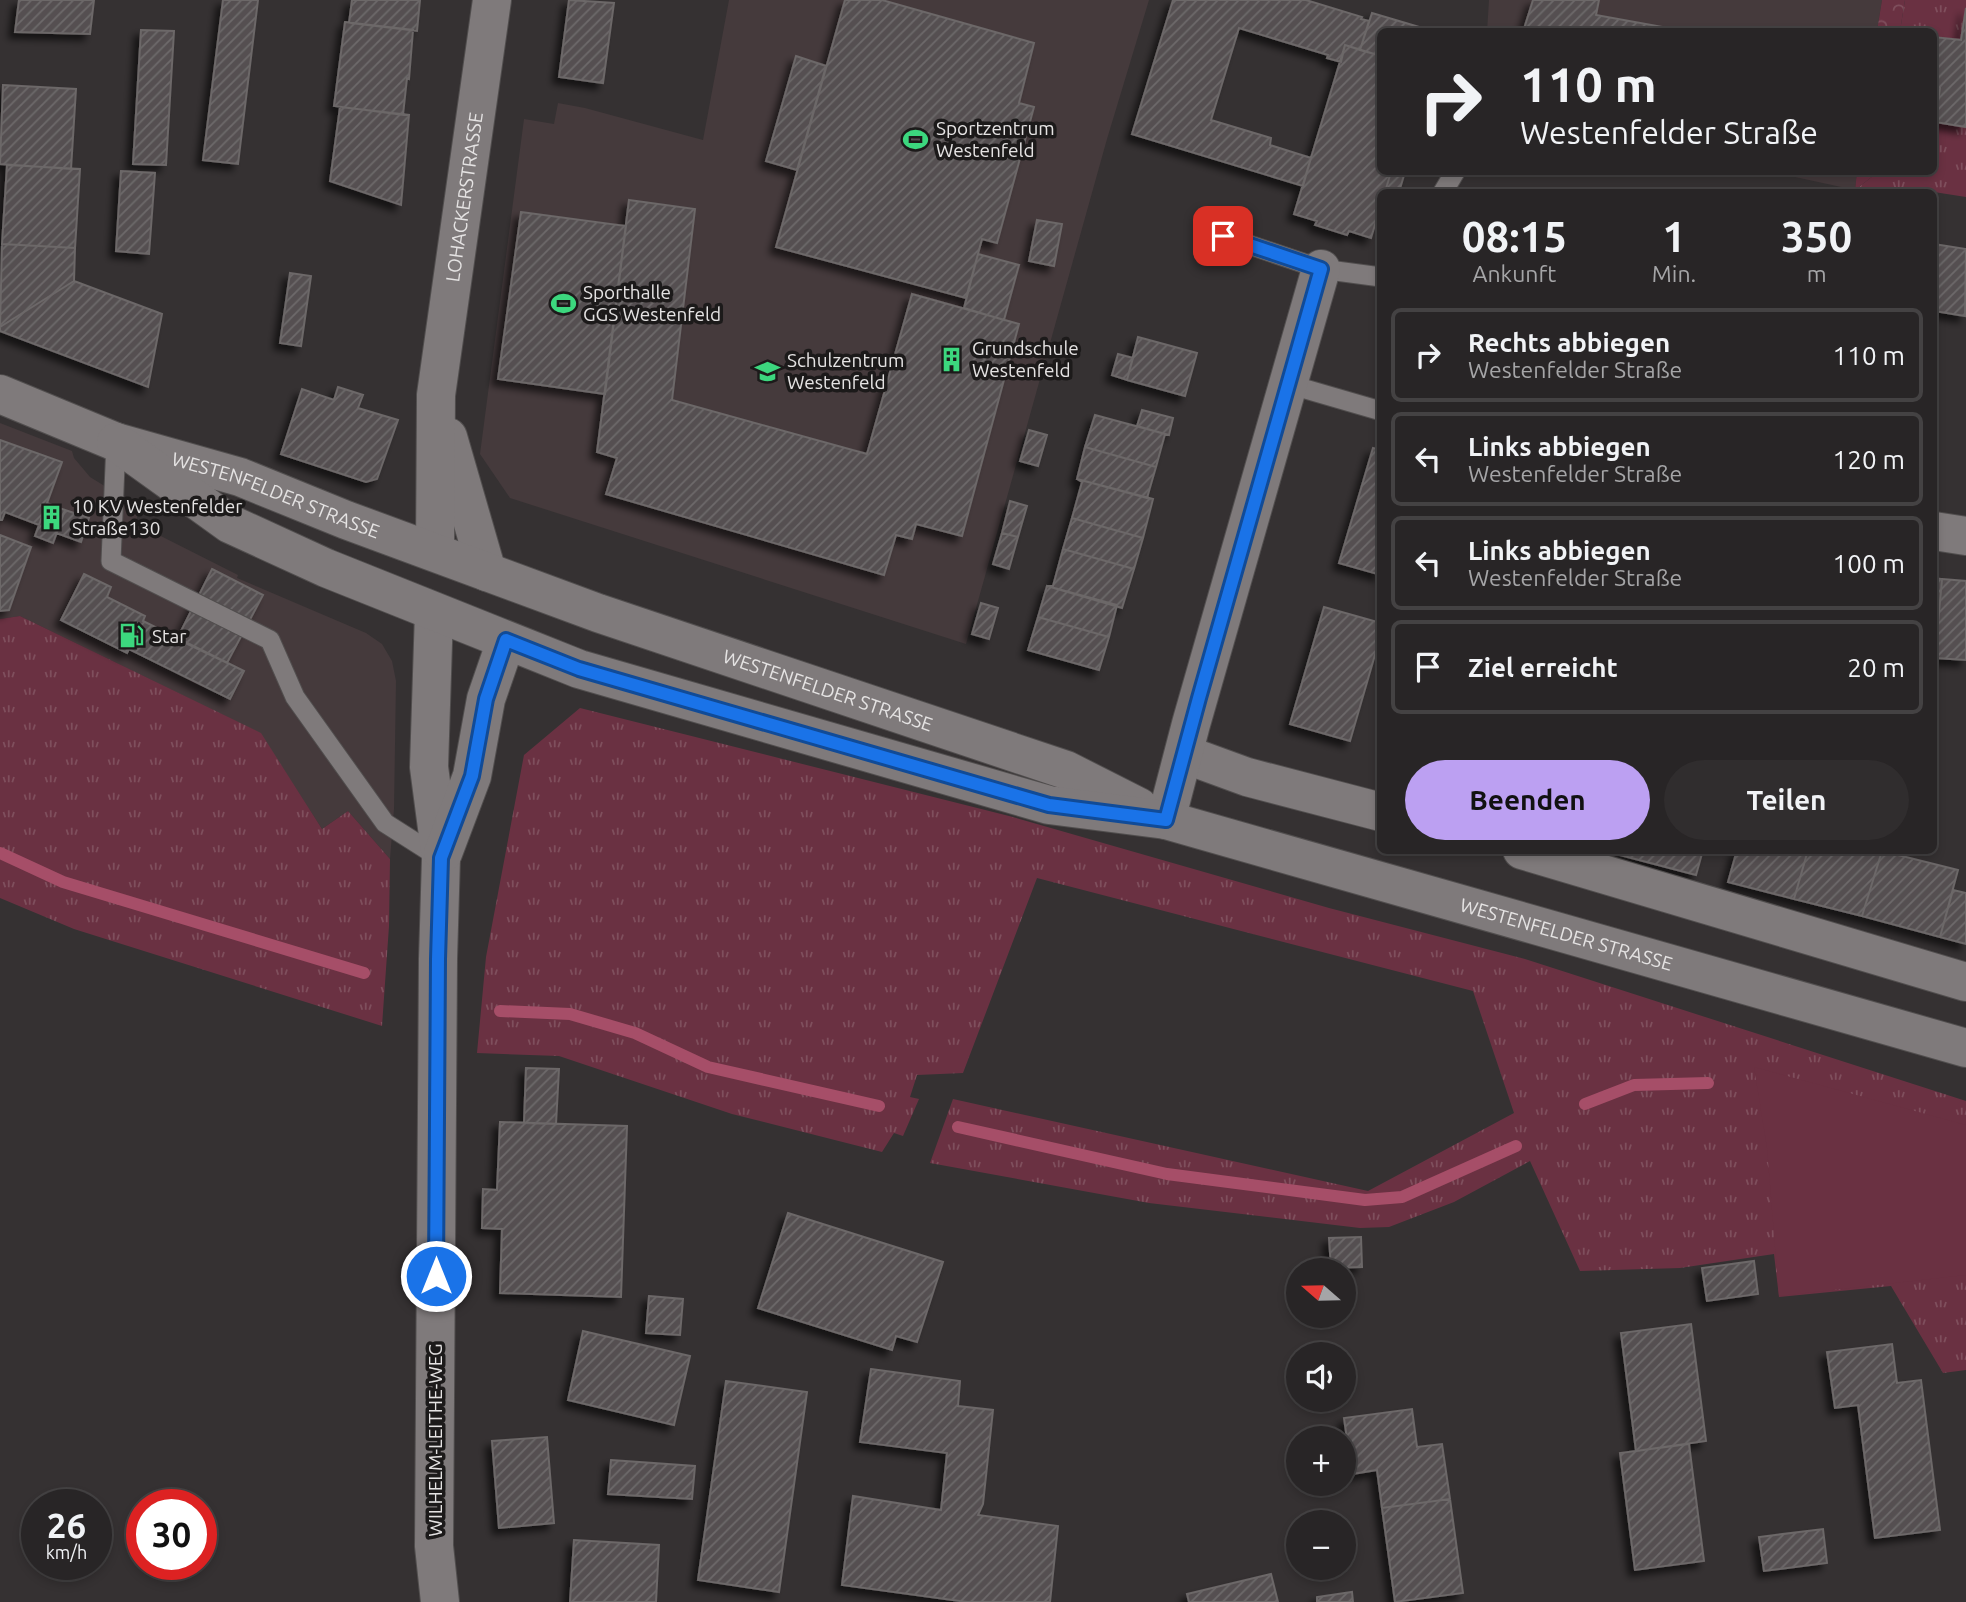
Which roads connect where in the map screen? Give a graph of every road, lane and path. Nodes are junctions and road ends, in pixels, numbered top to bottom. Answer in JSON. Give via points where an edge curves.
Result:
{"nodes":[{"id":1,"x":492,"y":0,"type":"edge"},
{"id":2,"x":1223,"y":236,"type":"dead end"},
{"id":3,"x":1321,"y":269,"type":"junction"},
{"id":4,"x":1377,"y":276,"type":"edge"},
{"id":5,"x":1288,"y":384,"type":"junction"},
{"id":6,"x":0,"y":394,"type":"edge"},
{"id":7,"x":436,"y":395,"type":"junction"},
{"id":8,"x":1377,"y":410,"type":"edge"},
{"id":9,"x":116,"y":442,"type":"junction"},
{"id":10,"x":1937,"y":531,"type":"edge"},
{"id":11,"x":1966,"y":536,"type":"edge"},
{"id":12,"x":435,"y":552,"type":"junction"},
{"id":13,"x":486,"y":572,"type":"junction"},
{"id":14,"x":434,"y":612,"type":"junction"},
{"id":15,"x":506,"y":640,"type":"junction"},
{"id":16,"x":1184,"y":754,"type":"junction"},
{"id":17,"x":1377,"y":811,"type":"edge"},
{"id":18,"x":1166,"y":820,"type":"junction"},
{"id":19,"x":1535,"y":854,"type":"edge"},
{"id":20,"x":441,"y":858,"type":"junction"},
{"id":21,"x":1966,"y":982,"type":"edge"},
{"id":22,"x":1966,"y":1048,"type":"edge"},
{"id":23,"x":440,"y":1602,"type":"edge"}],
"edges":[{"from":1,"to":7,"type":"street","name":"LOHACKERSTRASSE"},
{"from":2,"to":3,"type":"lane"},
{"from":3,"to":4,"type":"lane"},
{"from":3,"to":5,"type":"street"},
{"from":5,"to":8,"type":"lane"},
{"from":5,"to":16,"type":"street"},
{"from":6,"to":9,"type":"street","name":"WESTENFELDER STRASSE"},
{"from":7,"to":12,"type":"street","name":"LOHACKERSTRASSE"},
{"from":7,"to":13,"type":"street","name":"LOHACKERSTRASSE"},
{"from":9,"to":12,"type":"street","name":"WESTENFELDER STRASSE","via":[[240,477]]},
{"from":9,"to":14,"type":"street","name":"WESTENFELDER STRASSE","via":[[230,524]]},
{"from":9,"to":20,"type":"lane","via":[[111,561],[270,640],[295,697],[384,823]]},
{"from":10,"to":11,"type":"street"},
{"from":12,"to":13,"type":"street","name":"WESTENFELDER STRASSE"},
{"from":12,"to":14,"type":"street"},
{"from":13,"to":15,"type":"street"},
{"from":13,"to":18,"type":"street","name":"WESTENFELDER STRASSE","via":[[1066,770]]},
{"from":14,"to":15,"type":"street","name":"WESTENFELDER STRASSE"},
{"from":14,"to":20,"type":"street","name":"WILHELM-LEITHE-WEG","via":[[429,767]]},
{"from":15,"to":18,"type":"street","name":"WESTENFELDER STRASSE","via":[[579,669],[1049,805]]},
{"from":15,"to":20,"type":"street","name":"WILHELM-LEITHE-WEG","via":[[486,699],[472,776]]},
{"from":16,"to":17,"type":"street","via":[[1247,777]]},
{"from":16,"to":18,"type":"street"},
{"from":18,"to":22,"type":"street","name":"WESTENFELDER STRASSE"},
{"from":19,"to":21,"type":"street"},
{"from":20,"to":23,"type":"street","name":"WILHELM-LEITHE-WEG","via":[[434,1533]]}]}
